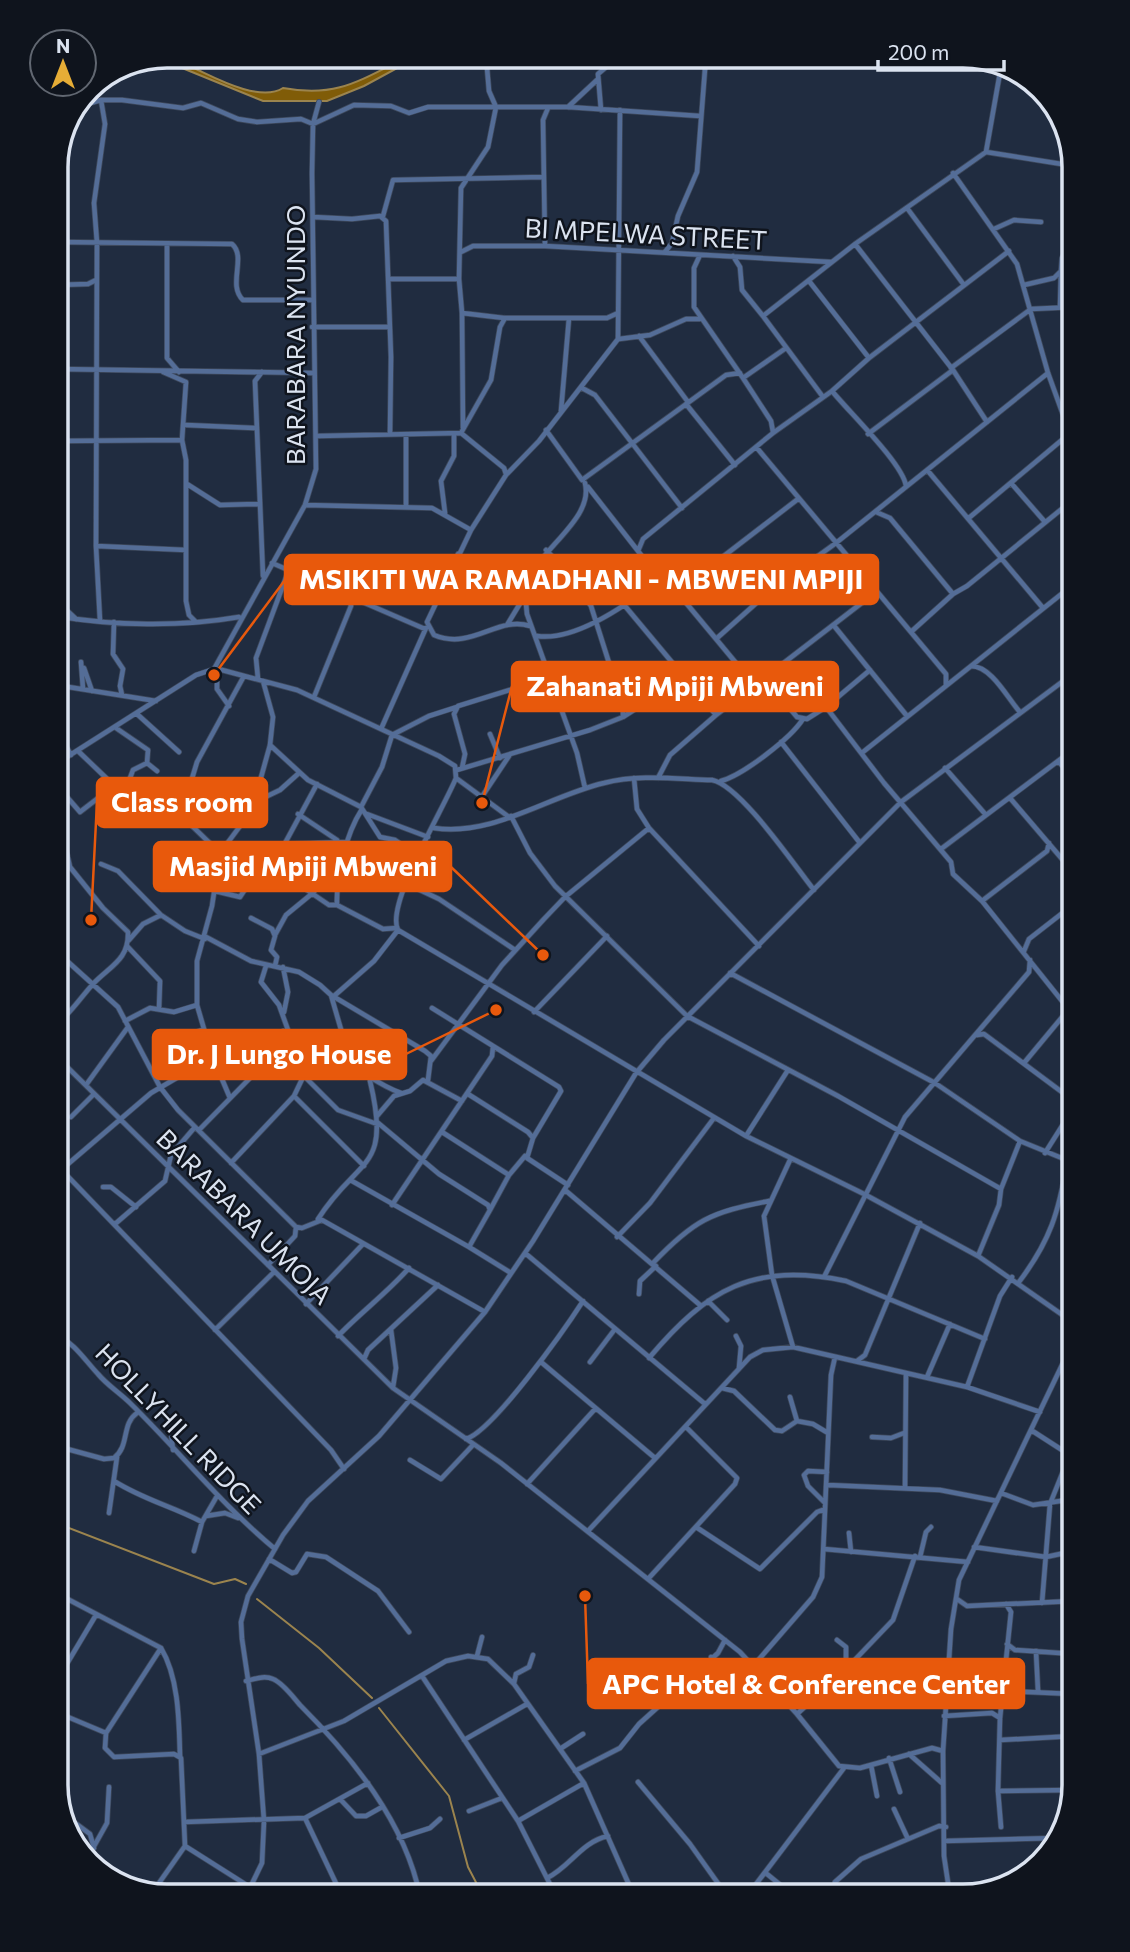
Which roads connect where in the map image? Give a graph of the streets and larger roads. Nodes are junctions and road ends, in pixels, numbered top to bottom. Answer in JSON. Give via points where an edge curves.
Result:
{"nodes":[{"id":1,"x":487,"y":68,"type":"edge"},
{"id":2,"x":605,"y":68,"type":"edge"},
{"id":3,"x":705,"y":68,"type":"edge"},
{"id":4,"x":999,"y":76,"type":"edge"},
{"id":5,"x":597,"y":80,"type":"junction"},
{"id":6,"x":101,"y":100,"type":"junction"},
{"id":7,"x":93,"y":102,"type":"edge"},
{"id":8,"x":319,"y":102,"type":"dead end"},
{"id":9,"x":496,"y":107,"type":"junction"},
{"id":10,"x":549,"y":107,"type":"junction"},
{"id":11,"x":568,"y":107,"type":"junction"},
{"id":12,"x":601,"y":110,"type":"junction"},
{"id":13,"x":620,"y":110,"type":"junction"},
{"id":14,"x":700,"y":116,"type":"junction"},
{"id":15,"x":313,"y":124,"type":"junction"},
{"id":16,"x":986,"y":152,"type":"junction"},
{"id":17,"x":1062,"y":164,"type":"edge"},
{"id":18,"x":953,"y":173,"type":"junction"},
{"id":19,"x":543,"y":177,"type":"junction"},
{"id":20,"x":465,"y":179,"type":"junction"},
{"id":21,"x":907,"y":208,"type":"junction"},
{"id":22,"x":313,"y":217,"type":"junction"},
{"id":23,"x":383,"y":217,"type":"junction"},
{"id":24,"x":1041,"y":222,"type":"dead end"},
{"id":25,"x":994,"y":229,"type":"junction"},
{"id":26,"x":68,"y":242,"type":"edge"},
{"id":27,"x":97,"y":243,"type":"junction"},
{"id":28,"x":167,"y":244,"type":"junction"},
{"id":29,"x":855,"y":244,"type":"junction"},
{"id":30,"x":545,"y":246,"type":"junction"},
{"id":31,"x":621,"y":250,"type":"junction"},
{"id":32,"x":1009,"y":251,"type":"junction"},
{"id":33,"x":460,"y":252,"type":"junction"},
{"id":34,"x":665,"y":252,"type":"junction"},
{"id":35,"x":701,"y":255,"type":"junction"},
{"id":36,"x":733,"y":256,"type":"junction"},
{"id":37,"x":1062,"y":258,"type":"edge"},
{"id":38,"x":831,"y":262,"type":"junction"},
{"id":39,"x":1061,"y":271,"type":"junction"},
{"id":40,"x":96,"y":279,"type":"junction"},
{"id":41,"x":389,"y":279,"type":"junction"},
{"id":42,"x":459,"y":279,"type":"junction"},
{"id":43,"x":808,"y":281,"type":"junction"},
{"id":44,"x":68,"y":285,"type":"edge"},
{"id":45,"x":964,"y":285,"type":"junction"},
{"id":46,"x":1024,"y":285,"type":"junction"},
{"id":47,"x":313,"y":300,"type":"junction"},
{"id":48,"x":1060,"y":307,"type":"joint"},
{"id":49,"x":1031,"y":309,"type":"junction"},
{"id":50,"x":462,"y":313,"type":"junction"},
{"id":51,"x":618,"y":313,"type":"junction"},
{"id":52,"x":763,"y":316,"type":"junction"},
{"id":53,"x":505,"y":318,"type":"junction"},
{"id":54,"x":569,"y":318,"type":"junction"},
{"id":55,"x":701,"y":319,"type":"junction"},
{"id":56,"x":917,"y":324,"type":"junction"},
{"id":57,"x":312,"y":327,"type":"junction"},
{"id":58,"x":388,"y":327,"type":"junction"},
{"id":59,"x":639,"y":336,"type":"junction"},
{"id":60,"x":618,"y":340,"type":"junction"},
{"id":61,"x":786,"y":348,"type":"junction"},
{"id":62,"x":869,"y":358,"type":"junction"},
{"id":63,"x":68,"y":369,"type":"edge"},
{"id":64,"x":952,"y":369,"type":"junction"},
{"id":65,"x":96,"y":370,"type":"junction"},
{"id":66,"x":163,"y":372,"type":"junction"},
{"id":67,"x":180,"y":372,"type":"junction"},
{"id":68,"x":263,"y":372,"type":"junction"},
{"id":69,"x":312,"y":373,"type":"junction"},
{"id":70,"x":1048,"y":373,"type":"junction"},
{"id":71,"x":741,"y":375,"type":"junction"},
{"id":72,"x":582,"y":388,"type":"junction"},
{"id":73,"x":832,"y":391,"type":"junction"},
{"id":74,"x":823,"y":397,"type":"junction"},
{"id":75,"x":687,"y":403,"type":"junction"},
{"id":76,"x":561,"y":412,"type":"junction"},
{"id":77,"x":1062,"y":414,"type":"edge"},
{"id":78,"x":987,"y":422,"type":"junction"},
{"id":79,"x":186,"y":425,"type":"junction"},
{"id":80,"x":254,"y":428,"type":"junction"},
{"id":81,"x":462,"y":430,"type":"junction"},
{"id":82,"x":545,"y":430,"type":"junction"},
{"id":83,"x":390,"y":433,"type":"junction"},
{"id":84,"x":773,"y":433,"type":"junction"},
{"id":85,"x":406,"y":435,"type":"junction"},
{"id":86,"x":454,"y":435,"type":"junction"},
{"id":87,"x":868,"y":435,"type":"junction"},
{"id":88,"x":317,"y":436,"type":"junction"},
{"id":89,"x":182,"y":440,"type":"junction"},
{"id":90,"x":1062,"y":440,"type":"edge"},
{"id":91,"x":68,"y":441,"type":"edge"},
{"id":92,"x":98,"y":442,"type":"junction"},
{"id":93,"x":631,"y":443,"type":"junction"},
{"id":94,"x":757,"y":448,"type":"junction"},
{"id":95,"x":735,"y":465,"type":"junction"},
{"id":96,"x":505,"y":468,"type":"junction"},
{"id":97,"x":512,"y":469,"type":"junction"},
{"id":98,"x":928,"y":471,"type":"junction"},
{"id":99,"x":506,"y":475,"type":"junction"},
{"id":100,"x":903,"y":475,"type":"junction"},
{"id":101,"x":917,"y":479,"type":"junction"},
{"id":102,"x":583,"y":482,"type":"junction"},
{"id":103,"x":1011,"y":483,"type":"junction"},
{"id":104,"x":186,"y":484,"type":"junction"},
{"id":105,"x":906,"y":487,"type":"junction"},
{"id":106,"x":595,"y":496,"type":"junction"},
{"id":107,"x":798,"y":499,"type":"junction"},
{"id":108,"x":887,"y":503,"type":"junction"},
{"id":109,"x":260,"y":504,"type":"junction"},
{"id":110,"x":304,"y":505,"type":"junction"},
{"id":111,"x":406,"y":506,"type":"junction"},
{"id":112,"x":682,"y":508,"type":"junction"},
{"id":113,"x":584,"y":509,"type":"junction"},
{"id":114,"x":1062,"y":509,"type":"edge"},
{"id":115,"x":875,"y":512,"type":"junction"},
{"id":116,"x":445,"y":513,"type":"junction"},
{"id":117,"x":886,"y":514,"type":"junction"},
{"id":118,"x":970,"y":517,"type":"junction"},
{"id":119,"x":1045,"y":522,"type":"junction"},
{"id":120,"x":471,"y":530,"type":"junction"},
{"id":121,"x":836,"y":543,"type":"junction"},
{"id":122,"x":96,"y":546,"type":"junction"},
{"id":123,"x":186,"y":550,"type":"junction"},
{"id":124,"x":546,"y":550,"type":"junction"},
{"id":125,"x":638,"y":551,"type":"junction"},
{"id":126,"x":458,"y":554,"type":"junction"},
{"id":127,"x":1000,"y":558,"type":"junction"},
{"id":128,"x":272,"y":562,"type":"junction"},
{"id":129,"x":487,"y":570,"type":"dead end"},
{"id":130,"x":288,"y":571,"type":"junction"},
{"id":131,"x":263,"y":577,"type":"junction"},
{"id":132,"x":660,"y":579,"type":"junction"},
{"id":133,"x":526,"y":592,"type":"junction"},
{"id":134,"x":677,"y":592,"type":"junction"},
{"id":135,"x":877,"y":592,"type":"junction"},
{"id":136,"x":1062,"y":593,"type":"edge"},
{"id":137,"x":953,"y":594,"type":"junction"},
{"id":138,"x":349,"y":598,"type":"junction"},
{"id":139,"x":357,"y":601,"type":"junction"},
{"id":140,"x":351,"y":606,"type":"junction"},
{"id":141,"x":625,"y":606,"type":"junction"},
{"id":142,"x":1043,"y":608,"type":"junction"},
{"id":143,"x":68,"y":611,"type":"edge"},
{"id":144,"x":527,"y":614,"type":"junction"},
{"id":145,"x":68,"y":617,"type":"edge"},
{"id":146,"x":240,"y":617,"type":"junction"},
{"id":147,"x":77,"y":619,"type":"junction"},
{"id":148,"x":224,"y":620,"type":"junction"},
{"id":149,"x":100,"y":621,"type":"junction"},
{"id":150,"x":114,"y":622,"type":"junction"},
{"id":151,"x":196,"y":622,"type":"junction"},
{"id":152,"x":428,"y":622,"type":"junction"},
{"id":153,"x":519,"y":622,"type":"junction"},
{"id":154,"x":597,"y":622,"type":"junction"},
{"id":155,"x":506,"y":626,"type":"junction"},
{"id":156,"x":530,"y":626,"type":"junction"},
{"id":157,"x":835,"y":626,"type":"junction"},
{"id":158,"x":425,"y":629,"type":"junction"},
{"id":159,"x":233,"y":630,"type":"junction"},
{"id":160,"x":912,"y":631,"type":"junction"},
{"id":161,"x":434,"y":635,"type":"junction"},
{"id":162,"x":536,"y":636,"type":"junction"},
{"id":163,"x":545,"y":637,"type":"junction"},
{"id":164,"x":716,"y":639,"type":"junction"},
{"id":165,"x":421,"y":640,"type":"junction"},
{"id":166,"x":540,"y":647,"type":"junction"},
{"id":167,"x":985,"y":655,"type":"junction"},
{"id":168,"x":971,"y":666,"type":"junction"},
{"id":169,"x":675,"y":667,"type":"junction"},
{"id":170,"x":215,"y":669,"type":"junction"},
{"id":171,"x":547,"y":670,"type":"junction"},
{"id":172,"x":870,"y":670,"type":"junction"},
{"id":173,"x":987,"y":671,"type":"junction"},
{"id":174,"x":946,"y":674,"type":"junction"},
{"id":175,"x":244,"y":676,"type":"junction"},
{"id":176,"x":958,"y":676,"type":"junction"},
{"id":177,"x":750,"y":677,"type":"junction"},
{"id":178,"x":543,"y":679,"type":"junction"},
{"id":179,"x":261,"y":680,"type":"junction"},
{"id":180,"x":551,"y":681,"type":"junction"},
{"id":181,"x":758,"y":681,"type":"junction"},
{"id":182,"x":1062,"y":683,"type":"edge"},
{"id":183,"x":946,"y":685,"type":"junction"},
{"id":184,"x":751,"y":686,"type":"junction"},
{"id":185,"x":68,"y":687,"type":"edge"},
{"id":186,"x":83,"y":689,"type":"junction"},
{"id":187,"x":92,"y":691,"type":"junction"},
{"id":188,"x":123,"y":695,"type":"junction"},
{"id":189,"x":314,"y":697,"type":"junction"},
{"id":190,"x":157,"y":701,"type":"junction"},
{"id":191,"x":229,"y":707,"type":"junction"},
{"id":192,"x":826,"y":707,"type":"junction"},
{"id":193,"x":452,"y":711,"type":"junction"},
{"id":194,"x":1019,"y":711,"type":"junction"},
{"id":195,"x":138,"y":714,"type":"junction"},
{"id":196,"x":716,"y":715,"type":"junction"},
{"id":197,"x":907,"y":716,"type":"junction"},
{"id":198,"x":623,"y":717,"type":"junction"},
{"id":199,"x":803,"y":719,"type":"junction"},
{"id":200,"x":116,"y":728,"type":"junction"},
{"id":201,"x":381,"y":729,"type":"junction"},
{"id":202,"x":490,"y":734,"type":"dead end"},
{"id":203,"x":569,"y":734,"type":"junction"},
{"id":204,"x":392,"y":735,"type":"junction"},
{"id":205,"x":780,"y":742,"type":"junction"},
{"id":206,"x":271,"y":745,"type":"junction"},
{"id":207,"x":68,"y":750,"type":"edge"},
{"id":208,"x":78,"y":751,"type":"junction"},
{"id":209,"x":179,"y":752,"type":"dead end"},
{"id":210,"x":863,"y":752,"type":"junction"},
{"id":211,"x":71,"y":755,"type":"junction"},
{"id":212,"x":510,"y":755,"type":"junction"},
{"id":213,"x":68,"y":757,"type":"edge"},
{"id":214,"x":500,"y":758,"type":"junction"},
{"id":215,"x":1062,"y":758,"type":"edge"},
{"id":216,"x":1058,"y":761,"type":"junction"},
{"id":217,"x":147,"y":763,"type":"junction"},
{"id":218,"x":1062,"y":766,"type":"edge"},
{"id":219,"x":945,"y":768,"type":"junction"},
{"id":220,"x":662,"y":769,"type":"junction"},
{"id":221,"x":158,"y":771,"type":"dead end"},
{"id":222,"x":458,"y":772,"type":"junction"},
{"id":223,"x":299,"y":773,"type":"junction"},
{"id":224,"x":634,"y":778,"type":"junction"},
{"id":225,"x":658,"y":778,"type":"junction"},
{"id":226,"x":733,"y":778,"type":"junction"},
{"id":227,"x":670,"y":779,"type":"junction"},
{"id":228,"x":720,"y":782,"type":"junction"},
{"id":229,"x":317,"y":784,"type":"junction"},
{"id":230,"x":115,"y":785,"type":"junction"},
{"id":231,"x":244,"y":788,"type":"dead end"},
{"id":232,"x":584,"y":788,"type":"junction"},
{"id":233,"x":257,"y":789,"type":"junction"},
{"id":234,"x":731,"y":790,"type":"junction"},
{"id":235,"x":124,"y":795,"type":"junction"},
{"id":236,"x":483,"y":795,"type":"junction"},
{"id":237,"x":68,"y":798,"type":"edge"},
{"id":238,"x":1010,"y":798,"type":"junction"},
{"id":239,"x":256,"y":801,"type":"junction"},
{"id":240,"x":901,"y":802,"type":"junction"},
{"id":241,"x":363,"y":810,"type":"junction"},
{"id":242,"x":298,"y":814,"type":"junction"},
{"id":243,"x":986,"y":815,"type":"junction"},
{"id":244,"x":230,"y":816,"type":"dead end"},
{"id":245,"x":510,"y":816,"type":"junction"},
{"id":246,"x":180,"y":818,"type":"junction"},
{"id":247,"x":243,"y":820,"type":"junction"},
{"id":248,"x":433,"y":828,"type":"junction"},
{"id":249,"x":649,"y":828,"type":"junction"},
{"id":250,"x":428,"y":837,"type":"junction"},
{"id":251,"x":338,"y":841,"type":"junction"},
{"id":252,"x":348,"y":842,"type":"junction"},
{"id":253,"x":860,"y":843,"type":"junction"},
{"id":254,"x":1049,"y":843,"type":"junction"},
{"id":255,"x":284,"y":846,"type":"junction"},
{"id":256,"x":941,"y":849,"type":"junction"},
{"id":257,"x":261,"y":852,"type":"dead end"},
{"id":258,"x":220,"y":853,"type":"junction"},
{"id":259,"x":418,"y":856,"type":"junction"},
{"id":260,"x":68,"y":858,"type":"edge"},
{"id":261,"x":1062,"y":859,"type":"edge"},
{"id":262,"x":101,"y":864,"type":"dead end"},
{"id":263,"x":255,"y":874,"type":"dead end"},
{"id":264,"x":262,"y":877,"type":"dead end"},
{"id":265,"x":405,"y":883,"type":"junction"},
{"id":266,"x":814,"y":890,"type":"junction"},
{"id":267,"x":215,"y":891,"type":"junction"},
{"id":268,"x":314,"y":892,"type":"junction"},
{"id":269,"x":565,"y":897,"type":"junction"},
{"id":270,"x":982,"y":901,"type":"junction"},
{"id":271,"x":337,"y":905,"type":"junction"},
{"id":272,"x":1062,"y":913,"type":"edge"},
{"id":273,"x":161,"y":915,"type":"junction"},
{"id":274,"x":251,"y":918,"type":"dead end"},
{"id":275,"x":397,"y":929,"type":"junction"},
{"id":276,"x":275,"y":936,"type":"junction"},
{"id":277,"x":607,"y":936,"type":"junction"},
{"id":278,"x":205,"y":938,"type":"junction"},
{"id":279,"x":128,"y":944,"type":"junction"},
{"id":280,"x":759,"y":946,"type":"junction"},
{"id":281,"x":515,"y":950,"type":"junction"},
{"id":282,"x":1024,"y":952,"type":"junction"},
{"id":283,"x":1030,"y":960,"type":"junction"},
{"id":284,"x":68,"y":962,"type":"edge"},
{"id":285,"x":266,"y":966,"type":"junction"},
{"id":286,"x":275,"y":966,"type":"junction"},
{"id":287,"x":283,"y":967,"type":"junction"},
{"id":288,"x":730,"y":973,"type":"junction"},
{"id":289,"x":488,"y":983,"type":"junction"},
{"id":290,"x":93,"y":984,"type":"junction"},
{"id":291,"x":333,"y":996,"type":"junction"},
{"id":292,"x":1062,"y":1001,"type":"edge"},
{"id":293,"x":197,"y":1005,"type":"junction"},
{"id":294,"x":432,"y":1008,"type":"dead end"},
{"id":295,"x":159,"y":1009,"type":"junction"},
{"id":296,"x":68,"y":1012,"type":"edge"},
{"id":297,"x":534,"y":1012,"type":"junction"},
{"id":298,"x":283,"y":1013,"type":"junction"},
{"id":299,"x":687,"y":1016,"type":"junction"},
{"id":300,"x":1062,"y":1018,"type":"edge"},
{"id":301,"x":126,"y":1024,"type":"junction"},
{"id":302,"x":457,"y":1025,"type":"junction"},
{"id":303,"x":982,"y":1027,"type":"junction"},
{"id":304,"x":204,"y":1029,"type":"junction"},
{"id":305,"x":285,"y":1029,"type":"junction"},
{"id":306,"x":984,"y":1034,"type":"junction"},
{"id":307,"x":976,"y":1035,"type":"junction"},
{"id":308,"x":493,"y":1047,"type":"junction"},
{"id":309,"x":501,"y":1052,"type":"junction"},
{"id":310,"x":492,"y":1056,"type":"junction"},
{"id":311,"x":431,"y":1061,"type":"junction"},
{"id":312,"x":1024,"y":1063,"type":"junction"},
{"id":313,"x":351,"y":1065,"type":"junction"},
{"id":314,"x":68,"y":1068,"type":"edge"},
{"id":315,"x":788,"y":1070,"type":"junction"},
{"id":316,"x":636,"y":1073,"type":"junction"},
{"id":317,"x":305,"y":1075,"type":"junction"},
{"id":318,"x":369,"y":1080,"type":"junction"},
{"id":319,"x":428,"y":1080,"type":"junction"},
{"id":320,"x":935,"y":1083,"type":"junction"},
{"id":321,"x":86,"y":1085,"type":"junction"},
{"id":322,"x":160,"y":1087,"type":"junction"},
{"id":323,"x":1062,"y":1092,"type":"edge"},
{"id":324,"x":401,"y":1093,"type":"junction"},
{"id":325,"x":468,"y":1094,"type":"junction"},
{"id":326,"x":93,"y":1095,"type":"junction"},
{"id":327,"x":294,"y":1096,"type":"junction"},
{"id":328,"x":230,"y":1098,"type":"junction"},
{"id":329,"x":462,"y":1101,"type":"junction"},
{"id":330,"x":71,"y":1117,"type":"dead end"},
{"id":331,"x":714,"y":1118,"type":"junction"},
{"id":332,"x":120,"y":1120,"type":"junction"},
{"id":333,"x":377,"y":1121,"type":"junction"},
{"id":334,"x":1062,"y":1126,"type":"edge"},
{"id":335,"x":197,"y":1128,"type":"junction"},
{"id":336,"x":897,"y":1129,"type":"junction"},
{"id":337,"x":442,"y":1132,"type":"junction"},
{"id":338,"x":746,"y":1136,"type":"junction"},
{"id":339,"x":533,"y":1138,"type":"junction"},
{"id":340,"x":1020,"y":1141,"type":"junction"},
{"id":341,"x":1045,"y":1153,"type":"junction"},
{"id":342,"x":526,"y":1156,"type":"junction"},
{"id":343,"x":790,"y":1160,"type":"junction"},
{"id":344,"x":1062,"y":1160,"type":"edge"},
{"id":345,"x":424,"y":1162,"type":"junction"},
{"id":346,"x":231,"y":1163,"type":"junction"},
{"id":347,"x":68,"y":1164,"type":"edge"},
{"id":348,"x":364,"y":1166,"type":"junction"},
{"id":349,"x":169,"y":1167,"type":"junction"},
{"id":350,"x":509,"y":1175,"type":"junction"},
{"id":351,"x":68,"y":1177,"type":"edge"},
{"id":352,"x":352,"y":1181,"type":"junction"},
{"id":353,"x":1062,"y":1185,"type":"edge"},
{"id":354,"x":103,"y":1187,"type":"dead end"},
{"id":355,"x":567,"y":1188,"type":"junction"},
{"id":356,"x":1001,"y":1189,"type":"junction"},
{"id":357,"x":864,"y":1194,"type":"junction"},
{"id":358,"x":769,"y":1201,"type":"junction"},
{"id":359,"x":393,"y":1205,"type":"junction"},
{"id":360,"x":136,"y":1207,"type":"junction"},
{"id":361,"x":490,"y":1210,"type":"junction"},
{"id":362,"x":318,"y":1219,"type":"junction"},
{"id":363,"x":920,"y":1223,"type":"junction"},
{"id":364,"x":115,"y":1224,"type":"junction"},
{"id":365,"x":297,"y":1229,"type":"junction"},
{"id":366,"x":617,"y":1237,"type":"junction"},
{"id":367,"x":363,"y":1244,"type":"junction"},
{"id":368,"x":469,"y":1247,"type":"junction"},
{"id":369,"x":525,"y":1253,"type":"junction"},
{"id":370,"x":978,"y":1256,"type":"junction"},
{"id":371,"x":654,"y":1264,"type":"junction"},
{"id":372,"x":268,"y":1265,"type":"junction"},
{"id":373,"x":409,"y":1268,"type":"junction"},
{"id":374,"x":274,"y":1272,"type":"junction"},
{"id":375,"x":511,"y":1273,"type":"junction"},
{"id":376,"x":772,"y":1275,"type":"junction"},
{"id":377,"x":824,"y":1277,"type":"junction"},
{"id":378,"x":1012,"y":1277,"type":"junction"},
{"id":379,"x":1018,"y":1282,"type":"junction"},
{"id":380,"x":438,"y":1285,"type":"junction"},
{"id":381,"x":639,"y":1294,"type":"dead end"},
{"id":382,"x":891,"y":1297,"type":"junction"},
{"id":383,"x":583,"y":1301,"type":"junction"},
{"id":384,"x":708,"y":1301,"type":"junction"},
{"id":385,"x":306,"y":1304,"type":"junction"},
{"id":386,"x":700,"y":1305,"type":"junction"},
{"id":387,"x":485,"y":1311,"type":"junction"},
{"id":388,"x":1062,"y":1315,"type":"edge"},
{"id":389,"x":727,"y":1320,"type":"dead end"},
{"id":390,"x":950,"y":1324,"type":"junction"},
{"id":391,"x":615,"y":1329,"type":"junction"},
{"id":392,"x":215,"y":1330,"type":"junction"},
{"id":393,"x":391,"y":1330,"type":"junction"},
{"id":394,"x":338,"y":1336,"type":"junction"},
{"id":395,"x":736,"y":1336,"type":"dead end"},
{"id":396,"x":985,"y":1339,"type":"junction"},
{"id":397,"x":68,"y":1340,"type":"edge"},
{"id":398,"x":793,"y":1347,"type":"junction"},
{"id":399,"x":866,"y":1355,"type":"junction"},
{"id":400,"x":835,"y":1357,"type":"junction"},
{"id":401,"x":649,"y":1358,"type":"junction"},
{"id":402,"x":364,"y":1360,"type":"junction"},
{"id":403,"x":541,"y":1362,"type":"junction"},
{"id":404,"x":590,"y":1362,"type":"dead end"},
{"id":405,"x":856,"y":1362,"type":"junction"},
{"id":406,"x":869,"y":1364,"type":"junction"},
{"id":407,"x":1062,"y":1365,"type":"edge"},
{"id":408,"x":739,"y":1369,"type":"junction"},
{"id":409,"x":906,"y":1374,"type":"junction"},
{"id":410,"x":927,"y":1377,"type":"junction"},
{"id":411,"x":967,"y":1387,"type":"junction"},
{"id":412,"x":393,"y":1388,"type":"junction"},
{"id":413,"x":721,"y":1388,"type":"junction"},
{"id":414,"x":790,"y":1397,"type":"dead end"},
{"id":415,"x":410,"y":1402,"type":"junction"},
{"id":416,"x":705,"y":1404,"type":"junction"},
{"id":417,"x":595,"y":1409,"type":"junction"},
{"id":418,"x":1040,"y":1412,"type":"junction"},
{"id":419,"x":138,"y":1413,"type":"junction"},
{"id":420,"x":797,"y":1421,"type":"junction"},
{"id":421,"x":170,"y":1424,"type":"dead end"},
{"id":422,"x":686,"y":1427,"type":"junction"},
{"id":423,"x":1031,"y":1430,"type":"junction"},
{"id":424,"x":828,"y":1433,"type":"junction"},
{"id":425,"x":904,"y":1433,"type":"junction"},
{"id":426,"x":872,"y":1437,"type":"dead end"},
{"id":427,"x":465,"y":1439,"type":"junction"},
{"id":428,"x":472,"y":1446,"type":"junction"},
{"id":429,"x":68,"y":1449,"type":"edge"},
{"id":430,"x":173,"y":1450,"type":"junction"},
{"id":431,"x":1062,"y":1450,"type":"edge"},
{"id":432,"x":117,"y":1457,"type":"junction"},
{"id":433,"x":655,"y":1458,"type":"junction"},
{"id":434,"x":410,"y":1460,"type":"dead end"},
{"id":435,"x":344,"y":1469,"type":"junction"},
{"id":436,"x":827,"y":1472,"type":"junction"},
{"id":437,"x":1062,"y":1473,"type":"edge"},
{"id":438,"x":114,"y":1481,"type":"junction"},
{"id":439,"x":527,"y":1484,"type":"junction"},
{"id":440,"x":828,"y":1485,"type":"junction"},
{"id":441,"x":905,"y":1488,"type":"junction"},
{"id":442,"x":1001,"y":1493,"type":"junction"},
{"id":443,"x":217,"y":1496,"type":"junction"},
{"id":444,"x":1062,"y":1500,"type":"edge"},
{"id":445,"x":997,"y":1501,"type":"junction"},
{"id":446,"x":1050,"y":1504,"type":"junction"},
{"id":447,"x":825,"y":1506,"type":"junction"},
{"id":448,"x":109,"y":1513,"type":"dead end"},
{"id":449,"x":204,"y":1519,"type":"junction"},
{"id":450,"x":241,"y":1519,"type":"junction"},
{"id":451,"x":696,"y":1527,"type":"junction"},
{"id":452,"x":931,"y":1527,"type":"dead end"},
{"id":453,"x":588,"y":1531,"type":"junction"},
{"id":454,"x":849,"y":1533,"type":"dead end"},
{"id":455,"x":974,"y":1547,"type":"junction"},
{"id":456,"x":275,"y":1549,"type":"junction"},
{"id":457,"x":824,"y":1549,"type":"junction"},
{"id":458,"x":194,"y":1551,"type":"dead end"},
{"id":459,"x":851,"y":1552,"type":"junction"},
{"id":460,"x":1062,"y":1554,"type":"edge"},
{"id":461,"x":917,"y":1556,"type":"junction"},
{"id":462,"x":1046,"y":1557,"type":"junction"},
{"id":463,"x":269,"y":1559,"type":"junction"},
{"id":464,"x":969,"y":1561,"type":"junction"},
{"id":465,"x":960,"y":1563,"type":"junction"},
{"id":466,"x":964,"y":1571,"type":"junction"},
{"id":467,"x":648,"y":1579,"type":"junction"},
{"id":468,"x":957,"y":1598,"type":"junction"},
{"id":469,"x":68,"y":1600,"type":"edge"},
{"id":470,"x":1062,"y":1602,"type":"edge"},
{"id":471,"x":1042,"y":1603,"type":"junction"},
{"id":472,"x":1006,"y":1604,"type":"junction"},
{"id":473,"x":1015,"y":1604,"type":"junction"},
{"id":474,"x":1011,"y":1612,"type":"junction"},
{"id":475,"x":96,"y":1615,"type":"junction"},
{"id":476,"x":409,"y":1632,"type":"dead end"},
{"id":477,"x":481,"y":1637,"type":"dead end"},
{"id":478,"x":725,"y":1640,"type":"junction"},
{"id":479,"x":837,"y":1640,"type":"dead end"},
{"id":480,"x":1006,"y":1643,"type":"junction"},
{"id":481,"x":161,"y":1648,"type":"junction"},
{"id":482,"x":1036,"y":1651,"type":"junction"},
{"id":483,"x":1062,"y":1653,"type":"edge"},
{"id":484,"x":533,"y":1655,"type":"dead end"},
{"id":485,"x":477,"y":1656,"type":"junction"},
{"id":486,"x":711,"y":1657,"type":"junction"},
{"id":487,"x":68,"y":1660,"type":"edge"},
{"id":488,"x":754,"y":1665,"type":"junction"},
{"id":489,"x":846,"y":1669,"type":"junction"},
{"id":490,"x":422,"y":1676,"type":"junction"},
{"id":491,"x":246,"y":1681,"type":"junction"},
{"id":492,"x":514,"y":1684,"type":"junction"},
{"id":493,"x":1002,"y":1691,"type":"junction"},
{"id":494,"x":1038,"y":1691,"type":"junction"},
{"id":495,"x":1062,"y":1693,"type":"edge"},
{"id":496,"x":705,"y":1698,"type":"dead end"},
{"id":497,"x":528,"y":1704,"type":"junction"},
{"id":498,"x":797,"y":1714,"type":"junction"},
{"id":499,"x":944,"y":1716,"type":"junction"},
{"id":500,"x":68,"y":1717,"type":"edge"},
{"id":501,"x":1000,"y":1718,"type":"junction"},
{"id":502,"x":324,"y":1729,"type":"junction"},
{"id":503,"x":106,"y":1733,"type":"junction"},
{"id":504,"x":583,"y":1734,"type":"dead end"},
{"id":505,"x":1062,"y":1737,"type":"edge"},
{"id":506,"x":464,"y":1740,"type":"junction"},
{"id":507,"x":1000,"y":1740,"type":"junction"},
{"id":508,"x":560,"y":1749,"type":"junction"},
{"id":509,"x":943,"y":1751,"type":"junction"},
{"id":510,"x":259,"y":1754,"type":"junction"},
{"id":511,"x":908,"y":1754,"type":"junction"},
{"id":512,"x":180,"y":1756,"type":"junction"},
{"id":513,"x":889,"y":1758,"type":"junction"},
{"id":514,"x":871,"y":1765,"type":"junction"},
{"id":515,"x":844,"y":1768,"type":"junction"},
{"id":516,"x":575,"y":1771,"type":"junction"},
{"id":517,"x":638,"y":1782,"type":"dead end"},
{"id":518,"x":368,"y":1783,"type":"junction"},
{"id":519,"x":584,"y":1783,"type":"junction"},
{"id":520,"x":943,"y":1783,"type":"junction"},
{"id":521,"x":110,"y":1787,"type":"dead end"},
{"id":522,"x":1062,"y":1790,"type":"edge"},
{"id":523,"x":998,"y":1791,"type":"junction"},
{"id":524,"x":900,"y":1792,"type":"dead end"},
{"id":525,"x":877,"y":1796,"type":"dead end"},
{"id":526,"x":502,"y":1798,"type":"junction"},
{"id":527,"x":340,"y":1799,"type":"junction"},
{"id":528,"x":382,"y":1807,"type":"junction"},
{"id":529,"x":894,"y":1809,"type":"dead end"},
{"id":530,"x":470,"y":1811,"type":"dead end"},
{"id":531,"x":305,"y":1818,"type":"junction"},
{"id":532,"x":440,"y":1819,"type":"dead end"},
{"id":533,"x":264,"y":1821,"type":"junction"},
{"id":534,"x":518,"y":1821,"type":"junction"},
{"id":535,"x":184,"y":1822,"type":"junction"},
{"id":536,"x":77,"y":1824,"type":"edge"},
{"id":537,"x":946,"y":1827,"type":"junction"},
{"id":538,"x":1001,"y":1827,"type":"dead end"},
{"id":539,"x":608,"y":1836,"type":"junction"},
{"id":540,"x":399,"y":1838,"type":"junction"},
{"id":541,"x":1045,"y":1838,"type":"edge"},
{"id":542,"x":908,"y":1839,"type":"junction"},
{"id":543,"x":944,"y":1841,"type":"junction"},
{"id":544,"x":185,"y":1846,"type":"junction"},
{"id":545,"x":94,"y":1848,"type":"joint"},
{"id":546,"x":767,"y":1874,"type":"junction"},
{"id":547,"x":547,"y":1878,"type":"junction"},
{"id":548,"x":835,"y":1882,"type":"dead end"},
{"id":549,"x":159,"y":1884,"type":"edge"},
{"id":550,"x":248,"y":1884,"type":"edge"},
{"id":551,"x":252,"y":1884,"type":"edge"},
{"id":552,"x":336,"y":1884,"type":"edge"},
{"id":553,"x":416,"y":1884,"type":"edge"},
{"id":554,"x":550,"y":1884,"type":"edge"},
{"id":555,"x":629,"y":1884,"type":"edge"},
{"id":556,"x":718,"y":1884,"type":"edge"},
{"id":557,"x":758,"y":1884,"type":"edge"},
{"id":558,"x":779,"y":1884,"type":"edge"},
{"id":559,"x":948,"y":1884,"type":"edge"}],
"edges":[{"from":1,"to":9,"type":"street"},
{"from":2,"to":5,"type":"street"},
{"from":3,"to":14,"type":"street"},
{"from":4,"to":16,"type":"street"},
{"from":5,"to":11,"type":"street"},
{"from":5,"to":12,"type":"street"},
{"from":6,"to":7,"type":"street"},
{"from":6,"to":15,"type":"street","via":[[183,108],[201,103],[238,119],[301,119]]},
{"from":6,"to":27,"type":"street","via":[[105,124],[94,203]]},
{"from":8,"to":15,"type":"street","name":"BARABARA NYUNDO"},
{"from":9,"to":10,"type":"street"},
{"from":9,"to":15,"type":"street","via":[[428,107],[409,113],[391,106],[354,105]]},
{"from":9,"to":20,"type":"street","via":[[488,147]]},
{"from":10,"to":11,"type":"street"},
{"from":10,"to":19,"type":"street","via":[[543,120]]},
{"from":11,"to":12,"type":"street"},
{"from":12,"to":13,"type":"street"},
{"from":13,"to":14,"type":"street"},
{"from":13,"to":31,"type":"street"},
{"from":14,"to":34,"type":"street","via":[[697,172]]},
{"from":15,"to":22,"type":"street","name":"BARABARA NYUNDO"},
{"from":16,"to":17,"type":"street"},
{"from":16,"to":18,"type":"street"},
{"from":18,"to":21,"type":"street"},
{"from":18,"to":25,"type":"street"},
{"from":19,"to":20,"type":"street"},
{"from":19,"to":30,"type":"street"},
{"from":20,"to":23,"type":"street","via":[[393,180]]},
{"from":20,"to":33,"type":"street"},
{"from":21,"to":29,"type":"street"},
{"from":21,"to":45,"type":"street"},
{"from":22,"to":23,"type":"street"},
{"from":22,"to":47,"type":"street","name":"BARABARA NYUNDO"},
{"from":23,"to":41,"type":"street"},
{"from":24,"to":25,"type":"street","via":[[1014,220]]},
{"from":25,"to":32,"type":"street"},
{"from":26,"to":27,"type":"street"},
{"from":27,"to":28,"type":"street"},
{"from":27,"to":40,"type":"street"},
{"from":28,"to":47,"type":"street","via":[[234,244],[236,291],[243,300]]},
{"from":28,"to":67,"type":"street","via":[[167,358]]},
{"from":29,"to":38,"type":"street"},
{"from":29,"to":56,"type":"street"},
{"from":30,"to":31,"type":"street","name":"BI MPELWA STREET"},
{"from":30,"to":33,"type":"street","name":"BI MPELWA STREET","via":[[473,246]]},
{"from":31,"to":34,"type":"street","name":"BI MPELWA STREET"},
{"from":31,"to":51,"type":"street"},
{"from":32,"to":45,"type":"street"},
{"from":32,"to":46,"type":"street"},
{"from":33,"to":42,"type":"street"},
{"from":34,"to":35,"type":"street","name":"BI MPELWA STREET"},
{"from":35,"to":36,"type":"street","name":"BI MPELWA STREET"},
{"from":35,"to":55,"type":"street","via":[[694,268],[693,306]]},
{"from":36,"to":38,"type":"street","name":"BI MPELWA STREET"},
{"from":36,"to":52,"type":"street","via":[[740,267],[742,290]]},
{"from":37,"to":39,"type":"street"},
{"from":38,"to":43,"type":"street"},
{"from":39,"to":46,"type":"street","via":[[1055,278]]},
{"from":39,"to":48,"type":"street"},
{"from":40,"to":44,"type":"street"},
{"from":40,"to":65,"type":"street"},
{"from":41,"to":42,"type":"street"},
{"from":41,"to":58,"type":"street"},
{"from":42,"to":50,"type":"street"},
{"from":43,"to":52,"type":"street"},
{"from":43,"to":62,"type":"street"},
{"from":45,"to":56,"type":"street"},
{"from":46,"to":49,"type":"street"},
{"from":47,"to":57,"type":"street","name":"BARABARA NYUNDO"},
{"from":48,"to":49,"type":"street"},
{"from":49,"to":64,"type":"street"},
{"from":49,"to":70,"type":"street"},
{"from":50,"to":53,"type":"street"},
{"from":50,"to":81,"type":"street"},
{"from":51,"to":54,"type":"street","via":[[607,318]]},
{"from":51,"to":60,"type":"street"},
{"from":52,"to":61,"type":"street"},
{"from":53,"to":54,"type":"street"},
{"from":53,"to":81,"type":"street","via":[[491,380]]},
{"from":54,"to":76,"type":"street"},
{"from":55,"to":59,"type":"street","via":[[686,319]]},
{"from":55,"to":71,"type":"street"},
{"from":56,"to":62,"type":"street"},
{"from":56,"to":64,"type":"street"},
{"from":57,"to":58,"type":"street"},
{"from":57,"to":69,"type":"street","name":"BARABARA NYUNDO"},
{"from":58,"to":83,"type":"street"},
{"from":59,"to":60,"type":"street"},
{"from":59,"to":75,"type":"street"},
{"from":60,"to":72,"type":"street"},
{"from":61,"to":71,"type":"street"},
{"from":61,"to":74,"type":"street"},
{"from":62,"to":73,"type":"street"},
{"from":63,"to":65,"type":"street"},
{"from":64,"to":78,"type":"street"},
{"from":64,"to":87,"type":"street"},
{"from":65,"to":66,"type":"street"},
{"from":65,"to":92,"type":"street"},
{"from":66,"to":67,"type":"street"},
{"from":66,"to":79,"type":"street","via":[[186,382]]},
{"from":67,"to":68,"type":"street"},
{"from":68,"to":69,"type":"street"},
{"from":68,"to":80,"type":"street","via":[[254,381]]},
{"from":69,"to":88,"type":"street","name":"BARABARA NYUNDO"},
{"from":70,"to":77,"type":"street"},
{"from":70,"to":78,"type":"street"},
{"from":71,"to":75,"type":"street","via":[[726,375]]},
{"from":71,"to":84,"type":"street","via":[[771,421]]},
{"from":72,"to":76,"type":"street"},
{"from":72,"to":93,"type":"street","via":[[595,395]]},
{"from":73,"to":74,"type":"street"},
{"from":73,"to":87,"type":"street"},
{"from":74,"to":84,"type":"street"},
{"from":75,"to":93,"type":"street"},
{"from":75,"to":95,"type":"street"},
{"from":76,"to":82,"type":"street"},
{"from":78,"to":98,"type":"street"},
{"from":79,"to":80,"type":"street"},
{"from":79,"to":89,"type":"street"},
{"from":80,"to":109,"type":"street"},
{"from":81,"to":86,"type":"street"},
{"from":81,"to":96,"type":"street"},
{"from":82,"to":97,"type":"street"},
{"from":82,"to":102,"type":"street"},
{"from":83,"to":85,"type":"street"},
{"from":83,"to":88,"type":"street"},
{"from":84,"to":94,"type":"street"},
{"from":85,"to":86,"type":"street"},
{"from":85,"to":111,"type":"street"},
{"from":86,"to":116,"type":"street","via":[[453,456],[441,481]]},
{"from":87,"to":100,"type":"street"},
{"from":88,"to":110,"type":"street","name":"BARABARA NYUNDO","via":[[316,469]]},
{"from":89,"to":92,"type":"street"},
{"from":89,"to":104,"type":"street"},
{"from":90,"to":103,"type":"street"},
{"from":91,"to":92,"type":"street"},
{"from":92,"to":122,"type":"street"},
{"from":93,"to":102,"type":"street"},
{"from":93,"to":112,"type":"street"},
{"from":94,"to":95,"type":"street"},
{"from":94,"to":107,"type":"street"},
{"from":95,"to":112,"type":"street"},
{"from":96,"to":97,"type":"street"},
{"from":96,"to":99,"type":"street"},
{"from":97,"to":99,"type":"street"},
{"from":98,"to":101,"type":"street"},
{"from":98,"to":118,"type":"street"},
{"from":99,"to":120,"type":"street"},
{"from":100,"to":101,"type":"street"},
{"from":100,"to":105,"type":"street"},
{"from":101,"to":105,"type":"street"},
{"from":102,"to":106,"type":"street"},
{"from":102,"to":113,"type":"street"},
{"from":103,"to":118,"type":"street"},
{"from":103,"to":119,"type":"street"},
{"from":104,"to":109,"type":"street","via":[[220,505]]},
{"from":104,"to":123,"type":"street"},
{"from":105,"to":108,"type":"street"},
{"from":106,"to":113,"type":"street"},
{"from":106,"to":125,"type":"street"},
{"from":107,"to":121,"type":"street"},
{"from":107,"to":134,"type":"street"},
{"from":108,"to":115,"type":"street"},
{"from":108,"to":117,"type":"street"},
{"from":109,"to":131,"type":"street"},
{"from":110,"to":111,"type":"street"},
{"from":110,"to":128,"type":"street","name":"BARABARA NYUNDO"},
{"from":111,"to":116,"type":"street"},
{"from":112,"to":125,"type":"street","via":[[643,539]]},
{"from":113,"to":124,"type":"street"},
{"from":114,"to":119,"type":"street"},
{"from":115,"to":117,"type":"street"},
{"from":115,"to":121,"type":"street"},
{"from":116,"to":120,"type":"street"},
{"from":117,"to":137,"type":"street"},
{"from":118,"to":127,"type":"street"},
{"from":119,"to":127,"type":"street"},
{"from":120,"to":126,"type":"street"},
{"from":121,"to":135,"type":"street"},
{"from":121,"to":164,"type":"street","via":[[771,590]]},
{"from":122,"to":123,"type":"street"},
{"from":122,"to":149,"type":"street"},
{"from":123,"to":151,"type":"street","via":[[187,610]]},
{"from":124,"to":133,"type":"street"},
{"from":124,"to":154,"type":"street","via":[[591,606]]},
{"from":125,"to":132,"type":"street"},
{"from":126,"to":129,"type":"street"},
{"from":126,"to":152,"type":"street"},
{"from":127,"to":137,"type":"street"},
{"from":127,"to":142,"type":"street"},
{"from":128,"to":130,"type":"street"},
{"from":128,"to":131,"type":"street","name":"BARABARA NYUNDO"},
{"from":130,"to":138,"type":"street"},
{"from":130,"to":179,"type":"street","via":[[256,657],[255,673]]},
{"from":131,"to":146,"type":"street","name":"BARABARA NYUNDO"},
{"from":132,"to":134,"type":"street"},
{"from":132,"to":141,"type":"street"},
{"from":133,"to":144,"type":"street"},
{"from":133,"to":155,"type":"street"},
{"from":134,"to":164,"type":"street"},
{"from":135,"to":157,"type":"street"},
{"from":135,"to":160,"type":"street"},
{"from":136,"to":142,"type":"street"},
{"from":137,"to":160,"type":"street"},
{"from":138,"to":139,"type":"street"},
{"from":138,"to":140,"type":"street"},
{"from":139,"to":140,"type":"street"},
{"from":139,"to":158,"type":"street"},
{"from":140,"to":189,"type":"street"},
{"from":141,"to":154,"type":"street"},
{"from":141,"to":169,"type":"street"},
{"from":142,"to":167,"type":"street"},
{"from":143,"to":147,"type":"street"},
{"from":144,"to":153,"type":"street"},
{"from":144,"to":156,"type":"street"},
{"from":145,"to":147,"type":"street"},
{"from":146,"to":148,"type":"street"},
{"from":146,"to":159,"type":"street","name":"BARABARA NYUNDO"},
{"from":147,"to":149,"type":"street"},
{"from":148,"to":151,"type":"street"},
{"from":148,"to":159,"type":"street"},
{"from":149,"to":150,"type":"street"},
{"from":150,"to":151,"type":"street"},
{"from":150,"to":188,"type":"street","via":[[113,654],[123,669]]},
{"from":152,"to":158,"type":"street"},
{"from":152,"to":161,"type":"street"},
{"from":153,"to":155,"type":"street"},
{"from":153,"to":156,"type":"street"},
{"from":154,"to":163,"type":"street"},
{"from":154,"to":198,"type":"street"},
{"from":155,"to":161,"type":"street","via":[[461,640]]},
{"from":156,"to":162,"type":"street"},
{"from":157,"to":172,"type":"street"},
{"from":157,"to":181,"type":"street"},
{"from":158,"to":165,"type":"street"},
{"from":159,"to":170,"type":"street","name":"BARABARA NYUNDO"},
{"from":160,"to":174,"type":"street"},
{"from":161,"to":165,"type":"street"},
{"from":162,"to":163,"type":"street"},
{"from":162,"to":166,"type":"street"},
{"from":163,"to":166,"type":"street"},
{"from":164,"to":177,"type":"street"},
{"from":165,"to":201,"type":"street"},
{"from":166,"to":171,"type":"street"},
{"from":167,"to":168,"type":"street"},
{"from":167,"to":173,"type":"street"},
{"from":168,"to":173,"type":"street"},
{"from":168,"to":176,"type":"street"},
{"from":169,"to":196,"type":"street"},
{"from":169,"to":198,"type":"street"},
{"from":170,"to":175,"type":"street"},
{"from":170,"to":190,"type":"street"},
{"from":170,"to":191,"type":"street","via":[[216,689]]},
{"from":171,"to":178,"type":"street"},
{"from":171,"to":180,"type":"street"},
{"from":172,"to":192,"type":"street"},
{"from":172,"to":197,"type":"street"},
{"from":173,"to":194,"type":"street"},
{"from":174,"to":176,"type":"street"},
{"from":174,"to":183,"type":"street"},
{"from":175,"to":179,"type":"street"},
{"from":175,"to":191,"type":"street"},
{"from":176,"to":183,"type":"street"},
{"from":177,"to":181,"type":"street"},
{"from":177,"to":184,"type":"street"},
{"from":178,"to":180,"type":"street"},
{"from":178,"to":193,"type":"street"},
{"from":179,"to":189,"type":"street"},
{"from":179,"to":206,"type":"street","via":[[273,718]]},
{"from":180,"to":203,"type":"street"},
{"from":181,"to":184,"type":"street"},
{"from":181,"to":199,"type":"street"},
{"from":182,"to":194,"type":"street"},
{"from":183,"to":197,"type":"street"},
{"from":184,"to":196,"type":"street"},
{"from":185,"to":186,"type":"street"},
{"from":186,"to":187,"type":"street"},
{"from":186,"to":187,"type":"street","via":[[82,665]]},
{"from":187,"to":188,"type":"street"},
{"from":188,"to":190,"type":"street"},
{"from":189,"to":201,"type":"street"},
{"from":190,"to":195,"type":"street"},
{"from":191,"to":246,"type":"street","via":[[198,762]]},
{"from":192,"to":199,"type":"street"},
{"from":192,"to":210,"type":"street"},
{"from":193,"to":204,"type":"street"},
{"from":193,"to":222,"type":"street","via":[[465,754]]},
{"from":194,"to":219,"type":"street"},
{"from":195,"to":200,"type":"street"},
{"from":195,"to":209,"type":"street"},
{"from":196,"to":220,"type":"street","via":[[670,755]]},
{"from":197,"to":210,"type":"street"},
{"from":198,"to":203,"type":"street"},
{"from":199,"to":205,"type":"street"},
{"from":200,"to":208,"type":"street"},
{"from":200,"to":217,"type":"street","via":[[148,750]]},
{"from":201,"to":204,"type":"street"},
{"from":202,"to":214,"type":"street"},
{"from":203,"to":212,"type":"street"},
{"from":203,"to":232,"type":"street"},
{"from":204,"to":222,"type":"street","via":[[439,756]]},
{"from":204,"to":241,"type":"street"},
{"from":205,"to":226,"type":"street"},
{"from":205,"to":253,"type":"street"},
{"from":206,"to":223,"type":"street"},
{"from":206,"to":233,"type":"street"},
{"from":207,"to":211,"type":"street"},
{"from":208,"to":211,"type":"street"},
{"from":208,"to":230,"type":"street"},
{"from":210,"to":240,"type":"street"},
{"from":211,"to":213,"type":"street"},
{"from":212,"to":214,"type":"street"},
{"from":212,"to":236,"type":"street"},
{"from":214,"to":222,"type":"street"},
{"from":215,"to":216,"type":"street"},
{"from":216,"to":218,"type":"street"},
{"from":216,"to":238,"type":"street"},
{"from":217,"to":221,"type":"street"},
{"from":217,"to":235,"type":"street","via":[[133,770]]},
{"from":219,"to":240,"type":"street"},
{"from":219,"to":243,"type":"street"},
{"from":220,"to":225,"type":"street"},
{"from":220,"to":227,"type":"street"},
{"from":222,"to":236,"type":"street"},
{"from":222,"to":248,"type":"street"},
{"from":223,"to":229,"type":"street"},
{"from":223,"to":239,"type":"street","via":[[280,790]]},
{"from":224,"to":225,"type":"street"},
{"from":224,"to":232,"type":"street"},
{"from":224,"to":249,"type":"street","via":[[637,809]]},
{"from":225,"to":227,"type":"street"},
{"from":226,"to":228,"type":"street"},
{"from":226,"to":234,"type":"street"},
{"from":227,"to":228,"type":"street"},
{"from":228,"to":234,"type":"street"},
{"from":229,"to":241,"type":"street"},
{"from":229,"to":242,"type":"street"},
{"from":230,"to":235,"type":"street"},
{"from":230,"to":237,"type":"street","via":[[80,812]]},
{"from":231,"to":233,"type":"street"},
{"from":232,"to":245,"type":"street"},
{"from":233,"to":239,"type":"street"},
{"from":234,"to":266,"type":"street"},
{"from":235,"to":246,"type":"street"},
{"from":236,"to":245,"type":"street"},
{"from":238,"to":243,"type":"street"},
{"from":238,"to":254,"type":"street"},
{"from":239,"to":247,"type":"street"},
{"from":240,"to":253,"type":"street"},
{"from":240,"to":256,"type":"street"},
{"from":241,"to":250,"type":"street"},
{"from":241,"to":252,"type":"street","via":[[352,825]]},
{"from":241,"to":259,"type":"street","via":[[380,836]]},
{"from":242,"to":251,"type":"street"},
{"from":242,"to":255,"type":"street"},
{"from":243,"to":256,"type":"street"},
{"from":244,"to":247,"type":"street"},
{"from":245,"to":248,"type":"street","via":[[465,831]]},
{"from":245,"to":269,"type":"street","via":[[530,853]]},
{"from":246,"to":258,"type":"street","via":[[197,828]]},
{"from":247,"to":258,"type":"street"},
{"from":248,"to":250,"type":"street"},
{"from":249,"to":269,"type":"street"},
{"from":249,"to":280,"type":"street"},
{"from":250,"to":259,"type":"street"},
{"from":251,"to":252,"type":"street"},
{"from":251,"to":255,"type":"street"},
{"from":252,"to":271,"type":"street"},
{"from":253,"to":266,"type":"street"},
{"from":254,"to":261,"type":"street"},
{"from":254,"to":270,"type":"street","via":[[1047,851]]},
{"from":255,"to":257,"type":"street"},
{"from":256,"to":270,"type":"street","via":[[953,874]]},
{"from":258,"to":267,"type":"street"},
{"from":259,"to":265,"type":"street"},
{"from":260,"to":279,"type":"street","via":[[70,867],[103,908],[128,932]]},
{"from":262,"to":273,"type":"street","via":[[118,871]]},
{"from":263,"to":267,"type":"street","via":[[240,897]]},
{"from":264,"to":268,"type":"street"},
{"from":265,"to":275,"type":"street","via":[[394,918]]},
{"from":265,"to":281,"type":"street","via":[[439,899]]},
{"from":266,"to":280,"type":"street"},
{"from":267,"to":278,"type":"street"},
{"from":268,"to":271,"type":"street","via":[[329,905]]},
{"from":268,"to":276,"type":"street","via":[[286,915]]},
{"from":269,"to":277,"type":"street"},
{"from":269,"to":281,"type":"street"},
{"from":270,"to":282,"type":"street"},
{"from":271,"to":275,"type":"street","via":[[378,927]]},
{"from":272,"to":282,"type":"street","via":[[1029,939]]},
{"from":273,"to":278,"type":"street"},
{"from":273,"to":279,"type":"street","via":[[143,924]]},
{"from":274,"to":276,"type":"street","via":[[270,927]]},
{"from":275,"to":289,"type":"street"},
{"from":275,"to":291,"type":"street","via":[[374,961]]},
{"from":276,"to":286,"type":"street","via":[[271,950],[276,954]]},
{"from":277,"to":297,"type":"street"},
{"from":277,"to":299,"type":"street"},
{"from":278,"to":285,"type":"street"},
{"from":278,"to":293,"type":"street","via":[[198,961]]},
{"from":279,"to":290,"type":"street","via":[[117,965]]},
{"from":279,"to":295,"type":"street","via":[[160,981]]},
{"from":280,"to":288,"type":"street"},
{"from":281,"to":289,"type":"street"},
{"from":282,"to":283,"type":"street"},
{"from":283,"to":292,"type":"street"},
{"from":283,"to":303,"type":"street","via":[[1029,972]]},
{"from":284,"to":290,"type":"street"},
{"from":285,"to":286,"type":"street"},
{"from":285,"to":298,"type":"street","via":[[261,982]]},
{"from":286,"to":287,"type":"street"},
{"from":287,"to":291,"type":"street","via":[[299,972]]},
{"from":287,"to":298,"type":"street","via":[[288,992]]},
{"from":288,"to":299,"type":"street"},
{"from":288,"to":320,"type":"street"},
{"from":289,"to":297,"type":"street"},
{"from":289,"to":302,"type":"street"},
{"from":290,"to":296,"type":"street"},
{"from":290,"to":301,"type":"street","via":[[118,1007]]},
{"from":291,"to":311,"type":"street","via":[[425,1051]]},
{"from":291,"to":313,"type":"street"},
{"from":293,"to":295,"type":"street","via":[[174,1012]]},
{"from":293,"to":304,"type":"street"},
{"from":294,"to":302,"type":"street"},
{"from":295,"to":301,"type":"street","via":[[147,1009]]},
{"from":297,"to":316,"type":"street"},
{"from":298,"to":305,"type":"street"},
{"from":299,"to":315,"type":"street"},
{"from":299,"to":316,"type":"street"},
{"from":300,"to":312,"type":"street"},
{"from":301,"to":321,"type":"street"},
{"from":301,"to":322,"type":"street"},
{"from":302,"to":308,"type":"street"},
{"from":302,"to":311,"type":"street"},
{"from":303,"to":306,"type":"street"},
{"from":303,"to":307,"type":"street"},
{"from":304,"to":322,"type":"street","via":[[189,1035],[183,1072]]},
{"from":304,"to":328,"type":"street"},
{"from":305,"to":317,"type":"street","via":[[294,1040],[295,1059]]},
{"from":305,"to":328,"type":"street","via":[[265,1051],[253,1075]]},
{"from":306,"to":307,"type":"street"},
{"from":306,"to":312,"type":"street"},
{"from":307,"to":320,"type":"street"},
{"from":308,"to":309,"type":"street"},
{"from":308,"to":310,"type":"street"},
{"from":309,"to":310,"type":"street"},
{"from":309,"to":339,"type":"street","via":[[561,1091]]},
{"from":310,"to":325,"type":"street"},
{"from":311,"to":319,"type":"street"},
{"from":312,"to":323,"type":"street"},
{"from":313,"to":317,"type":"street","via":[[333,1060]]},
{"from":313,"to":318,"type":"street"},
{"from":314,"to":321,"type":"street","name":"BARABARA UMOJA"},
{"from":315,"to":336,"type":"street"},
{"from":315,"to":338,"type":"street"},
{"from":316,"to":331,"type":"street"},
{"from":316,"to":355,"type":"street"},
{"from":317,"to":327,"type":"street"},
{"from":317,"to":333,"type":"street","via":[[338,1110]]},
{"from":318,"to":324,"type":"street"},
{"from":318,"to":333,"type":"street"},
{"from":319,"to":324,"type":"street"},
{"from":319,"to":329,"type":"street"},
{"from":320,"to":336,"type":"street"},
{"from":320,"to":340,"type":"street"},
{"from":321,"to":326,"type":"street","name":"BARABARA UMOJA"},
{"from":322,"to":332,"type":"street"},
{"from":322,"to":335,"type":"street"},
{"from":324,"to":333,"type":"street"},
{"from":325,"to":329,"type":"street"},
{"from":325,"to":339,"type":"street"},
{"from":326,"to":330,"type":"street"},
{"from":326,"to":332,"type":"street","name":"BARABARA UMOJA"},
{"from":327,"to":346,"type":"street"},
{"from":327,"to":348,"type":"street"},
{"from":328,"to":335,"type":"street"},
{"from":329,"to":337,"type":"street"},
{"from":331,"to":338,"type":"street"},
{"from":331,"to":366,"type":"street","via":[[650,1203]]},
{"from":332,"to":347,"type":"street"},
{"from":332,"to":349,"type":"street","name":"BARABARA UMOJA"},
{"from":333,"to":345,"type":"street"},
{"from":333,"to":348,"type":"street","via":[[374,1151]]},
{"from":334,"to":341,"type":"street"},
{"from":335,"to":346,"type":"street"},
{"from":335,"to":349,"type":"street","via":[[173,1152]]},
{"from":336,"to":356,"type":"street"},
{"from":336,"to":357,"type":"street"},
{"from":337,"to":345,"type":"street"},
{"from":337,"to":350,"type":"street"},
{"from":338,"to":343,"type":"street"},
{"from":339,"to":342,"type":"street"},
{"from":340,"to":341,"type":"street"},
{"from":340,"to":356,"type":"street"},
{"from":341,"to":344,"type":"street"},
{"from":342,"to":350,"type":"street"},
{"from":342,"to":355,"type":"street"},
{"from":343,"to":357,"type":"street"},
{"from":343,"to":358,"type":"street"},
{"from":345,"to":359,"type":"street"},
{"from":345,"to":361,"type":"street"},
{"from":346,"to":365,"type":"street"},
{"from":348,"to":352,"type":"street"},
{"from":349,"to":360,"type":"street","via":[[165,1181]]},
{"from":349,"to":372,"type":"street","name":"BARABARA UMOJA"},
{"from":350,"to":361,"type":"street"},
{"from":351,"to":364,"type":"street"},
{"from":352,"to":359,"type":"street"},
{"from":352,"to":362,"type":"street"},
{"from":353,"to":379,"type":"street","via":[[1052,1231]]},
{"from":354,"to":360,"type":"street","via":[[111,1187]]},
{"from":355,"to":366,"type":"street"},
{"from":355,"to":369,"type":"street"},
{"from":356,"to":370,"type":"street"},
{"from":357,"to":363,"type":"street"},
{"from":357,"to":377,"type":"street","via":[[854,1223]]},
{"from":358,"to":371,"type":"street","via":[[701,1219]]},
{"from":358,"to":376,"type":"street","via":[[764,1216]]},
{"from":359,"to":368,"type":"street"},
{"from":360,"to":364,"type":"street"},
{"from":361,"to":368,"type":"street"},
{"from":362,"to":365,"type":"street"},
{"from":362,"to":367,"type":"street"},
{"from":363,"to":370,"type":"street"},
{"from":363,"to":382,"type":"street"},
{"from":364,"to":392,"type":"street"},
{"from":365,"to":372,"type":"street"},
{"from":366,"to":371,"type":"street"},
{"from":367,"to":373,"type":"street"},
{"from":367,"to":385,"type":"street"},
{"from":368,"to":375,"type":"street"},
{"from":369,"to":375,"type":"street"},
{"from":369,"to":383,"type":"street"},
{"from":370,"to":378,"type":"street"},
{"from":371,"to":381,"type":"street","via":[[640,1281]]},
{"from":371,"to":386,"type":"street"},
{"from":372,"to":374,"type":"street","name":"BARABARA UMOJA"},
{"from":373,"to":380,"type":"street"},
{"from":373,"to":394,"type":"street"},
{"from":374,"to":385,"type":"street","name":"BARABARA UMOJA"},
{"from":374,"to":392,"type":"street"},
{"from":375,"to":387,"type":"street"},
{"from":376,"to":377,"type":"street"},
{"from":376,"to":384,"type":"street","via":[[740,1284]]},
{"from":376,"to":398,"type":"street"},
{"from":377,"to":382,"type":"street"},
{"from":378,"to":379,"type":"street"},
{"from":378,"to":396,"type":"street"},
{"from":379,"to":388,"type":"street"},
{"from":380,"to":387,"type":"street"},
{"from":380,"to":393,"type":"street"},
{"from":382,"to":390,"type":"street"},
{"from":382,"to":399,"type":"street"},
{"from":383,"to":391,"type":"street"},
{"from":383,"to":403,"type":"street"},
{"from":384,"to":386,"type":"street"},
{"from":384,"to":389,"type":"street"},
{"from":385,"to":394,"type":"street","name":"BARABARA UMOJA"},
{"from":386,"to":401,"type":"street"},
{"from":387,"to":415,"type":"street"},
{"from":390,"to":396,"type":"street"},
{"from":390,"to":410,"type":"street"},
{"from":391,"to":401,"type":"street"},
{"from":391,"to":404,"type":"street"},
{"from":392,"to":435,"type":"street"},
{"from":393,"to":402,"type":"street","via":[[368,1350]]},
{"from":393,"to":412,"type":"street","via":[[396,1368]]},
{"from":394,"to":402,"type":"street","name":"BARABARA UMOJA"},
{"from":395,"to":408,"type":"street","via":[[741,1346]]},
{"from":396,"to":411,"type":"street"},
{"from":397,"to":419,"type":"street","name":"HOLLYHILL RIDGE"},
{"from":398,"to":400,"type":"street"},
{"from":398,"to":408,"type":"street","via":[[763,1350]]},
{"from":399,"to":405,"type":"street"},
{"from":399,"to":406,"type":"street"},
{"from":400,"to":405,"type":"street"},
{"from":400,"to":424,"type":"street"},
{"from":401,"to":416,"type":"street"},
{"from":402,"to":412,"type":"street","name":"BARABARA UMOJA"},
{"from":403,"to":417,"type":"street"},
{"from":403,"to":427,"type":"street","via":[[482,1429]]},
{"from":405,"to":406,"type":"street"},
{"from":406,"to":409,"type":"street"},
{"from":407,"to":418,"type":"street"},
{"from":408,"to":413,"type":"street"},
{"from":409,"to":410,"type":"street"},
{"from":409,"to":425,"type":"street"},
{"from":410,"to":411,"type":"street"},
{"from":411,"to":418,"type":"street"},
{"from":412,"to":415,"type":"street","name":"BARABARA UMOJA"},
{"from":413,"to":416,"type":"street"},
{"from":413,"to":420,"type":"street","via":[[734,1391],[775,1430],[782,1431]]},
{"from":414,"to":420,"type":"street"},
{"from":415,"to":427,"type":"street","name":"BARABARA UMOJA"},
{"from":415,"to":435,"type":"street"},
{"from":416,"to":422,"type":"street"},
{"from":417,"to":433,"type":"street"},
{"from":417,"to":439,"type":"street"},
{"from":418,"to":423,"type":"street"},
{"from":419,"to":430,"type":"street","name":"HOLLYHILL RIDGE"},
{"from":419,"to":432,"type":"street","via":[[129,1420]]},
{"from":420,"to":424,"type":"street"},
{"from":421,"to":430,"type":"street"},
{"from":422,"to":433,"type":"street"},
{"from":422,"to":451,"type":"street","via":[[737,1478]]},
{"from":423,"to":431,"type":"street"},
{"from":423,"to":442,"type":"street"},
{"from":424,"to":436,"type":"street"},
{"from":425,"to":426,"type":"street"},
{"from":425,"to":441,"type":"street"},
{"from":427,"to":428,"type":"street","name":"BARABARA UMOJA"},
{"from":428,"to":434,"type":"street","via":[[441,1479]]},
{"from":428,"to":439,"type":"street","name":"BARABARA UMOJA"},
{"from":429,"to":432,"type":"street","via":[[104,1459]]},
{"from":430,"to":443,"type":"street","name":"HOLLYHILL RIDGE"},
{"from":432,"to":438,"type":"street"},
{"from":433,"to":453,"type":"street"},
{"from":435,"to":456,"type":"street","via":[[308,1501]]},
{"from":436,"to":440,"type":"street"},
{"from":436,"to":447,"type":"street","via":[[804,1475]]},
{"from":437,"to":446,"type":"street"},
{"from":438,"to":448,"type":"street"},
{"from":438,"to":449,"type":"street","via":[[161,1506]]},
{"from":439,"to":453,"type":"street","name":"BARABARA UMOJA"},
{"from":440,"to":441,"type":"street"},
{"from":440,"to":447,"type":"street"},
{"from":441,"to":445,"type":"street"},
{"from":442,"to":445,"type":"street"},
{"from":442,"to":446,"type":"street","via":[[1026,1503]]},
{"from":443,"to":449,"type":"street"},
{"from":443,"to":450,"type":"street","name":"HOLLYHILL RIDGE"},
{"from":444,"to":446,"type":"street"},
{"from":445,"to":455,"type":"street"},
{"from":446,"to":462,"type":"street"},
{"from":447,"to":451,"type":"street","via":[[760,1569]]},
{"from":447,"to":457,"type":"street"},
{"from":449,"to":450,"type":"street","via":[[225,1513]]},
{"from":449,"to":458,"type":"street"},
{"from":450,"to":456,"type":"street","name":"HOLLYHILL RIDGE"},
{"from":451,"to":467,"type":"street"},
{"from":452,"to":461,"type":"street"},
{"from":453,"to":467,"type":"street","name":"BARABARA UMOJA"},
{"from":454,"to":459,"type":"street"},
{"from":455,"to":462,"type":"street"},
{"from":455,"to":464,"type":"street"},
{"from":456,"to":463,"type":"street"},
{"from":457,"to":459,"type":"street"},
{"from":457,"to":488,"type":"street","via":[[822,1577],[813,1597]]},
{"from":459,"to":461,"type":"street"},
{"from":460,"to":462,"type":"street"},
{"from":461,"to":465,"type":"street"},
{"from":461,"to":489,"type":"street","via":[[893,1620]]},
{"from":462,"to":471,"type":"street"},
{"from":463,"to":476,"type":"street","via":[[292,1573],[307,1554],[327,1557],[378,1591]]},
{"from":463,"to":491,"type":"street","via":[[242,1614]]},
{"from":464,"to":465,"type":"street"},
{"from":464,"to":466,"type":"street"},
{"from":465,"to":466,"type":"street"},
{"from":466,"to":468,"type":"street"},
{"from":467,"to":478,"type":"street","name":"BARABARA UMOJA"},
{"from":468,"to":472,"type":"street","via":[[967,1606]]},
{"from":468,"to":499,"type":"street"},
{"from":469,"to":475,"type":"street"},
{"from":470,"to":471,"type":"street"},
{"from":471,"to":473,"type":"street"},
{"from":472,"to":473,"type":"street"},
{"from":472,"to":474,"type":"street"},
{"from":473,"to":474,"type":"street"},
{"from":474,"to":480,"type":"street"},
{"from":475,"to":481,"type":"street"},
{"from":475,"to":487,"type":"street"},
{"from":477,"to":485,"type":"street"},
{"from":478,"to":486,"type":"street"},
{"from":478,"to":488,"type":"street","name":"BARABARA UMOJA"},
{"from":479,"to":489,"type":"street","via":[[846,1647]]},
{"from":480,"to":482,"type":"street","via":[[1011,1649]]},
{"from":480,"to":493,"type":"street"},
{"from":481,"to":503,"type":"street"},
{"from":481,"to":512,"type":"street","via":[[173,1686]]},
{"from":482,"to":483,"type":"street"},
{"from":482,"to":494,"type":"street"},
{"from":484,"to":492,"type":"street","via":[[531,1664],[516,1674]]},
{"from":485,"to":490,"type":"street","via":[[446,1661]]},
{"from":485,"to":492,"type":"street","via":[[498,1666]]},
{"from":486,"to":496,"type":"street"},
{"from":486,"to":516,"type":"street","via":[[639,1724],[620,1748]]},
{"from":488,"to":498,"type":"street","name":"BARABARA UMOJA"},
{"from":489,"to":498,"type":"street"},
{"from":490,"to":502,"type":"street"},
{"from":490,"to":506,"type":"street"},
{"from":491,"to":502,"type":"street","via":[[261,1677],[278,1681]]},
{"from":491,"to":510,"type":"street"},
{"from":492,"to":497,"type":"street"},
{"from":493,"to":494,"type":"street"},
{"from":493,"to":501,"type":"street"},
{"from":494,"to":495,"type":"street"},
{"from":497,"to":506,"type":"street"},
{"from":497,"to":508,"type":"street"},
{"from":498,"to":515,"type":"street","name":"BARABARA UMOJA"},
{"from":499,"to":501,"type":"street","via":[[992,1713]]},
{"from":499,"to":509,"type":"street"},
{"from":500,"to":503,"type":"street"},
{"from":501,"to":507,"type":"street"},
{"from":502,"to":510,"type":"street"},
{"from":502,"to":518,"type":"street"},
{"from":503,"to":512,"type":"street","via":[[106,1751],[114,1757]]},
{"from":504,"to":508,"type":"street"},
{"from":505,"to":507,"type":"street"},
{"from":506,"to":526,"type":"street"},
{"from":507,"to":523,"type":"street"},
{"from":508,"to":516,"type":"street"},
{"from":509,"to":511,"type":"street","via":[[932,1748]]},
{"from":509,"to":520,"type":"street"},
{"from":510,"to":533,"type":"street"},
{"from":511,"to":513,"type":"street"},
{"from":511,"to":520,"type":"street"},
{"from":512,"to":535,"type":"street"},
{"from":513,"to":514,"type":"street"},
{"from":513,"to":524,"type":"street"},
{"from":514,"to":515,"type":"street"},
{"from":514,"to":525,"type":"street"},
{"from":515,"to":546,"type":"street"},
{"from":516,"to":519,"type":"street"},
{"from":517,"to":556,"type":"street"},
{"from":518,"to":527,"type":"street"},
{"from":518,"to":528,"type":"street"},
{"from":519,"to":534,"type":"street"},
{"from":519,"to":539,"type":"street"},
{"from":520,"to":537,"type":"street"},
{"from":521,"to":545,"type":"street","via":[[107,1824]]},
{"from":522,"to":523,"type":"street"},
{"from":523,"to":538,"type":"street"},
{"from":526,"to":530,"type":"street"},
{"from":526,"to":534,"type":"street"},
{"from":527,"to":528,"type":"street","via":[[356,1816]]},
{"from":527,"to":531,"type":"street"},
{"from":528,"to":540,"type":"street"},
{"from":529,"to":542,"type":"street"},
{"from":531,"to":533,"type":"street"},
{"from":531,"to":552,"type":"street"},
{"from":532,"to":540,"type":"street","via":[[430,1828]]},
{"from":533,"to":535,"type":"street"},
{"from":533,"to":551,"type":"street","via":[[262,1863]]},
{"from":534,"to":547,"type":"street"},
{"from":535,"to":544,"type":"street"},
{"from":536,"to":545,"type":"street","via":[[90,1834]]},
{"from":537,"to":542,"type":"street"},
{"from":537,"to":543,"type":"street"},
{"from":539,"to":547,"type":"street","via":[[581,1849]]},
{"from":539,"to":555,"type":"street"},
{"from":540,"to":553,"type":"street"},
{"from":541,"to":543,"type":"street"},
{"from":542,"to":548,"type":"street","via":[[856,1861]]},
{"from":543,"to":559,"type":"street"},
{"from":544,"to":549,"type":"street"},
{"from":544,"to":550,"type":"street"},
{"from":546,"to":557,"type":"street"},
{"from":546,"to":558,"type":"street"},
{"from":547,"to":554,"type":"street"}]}
